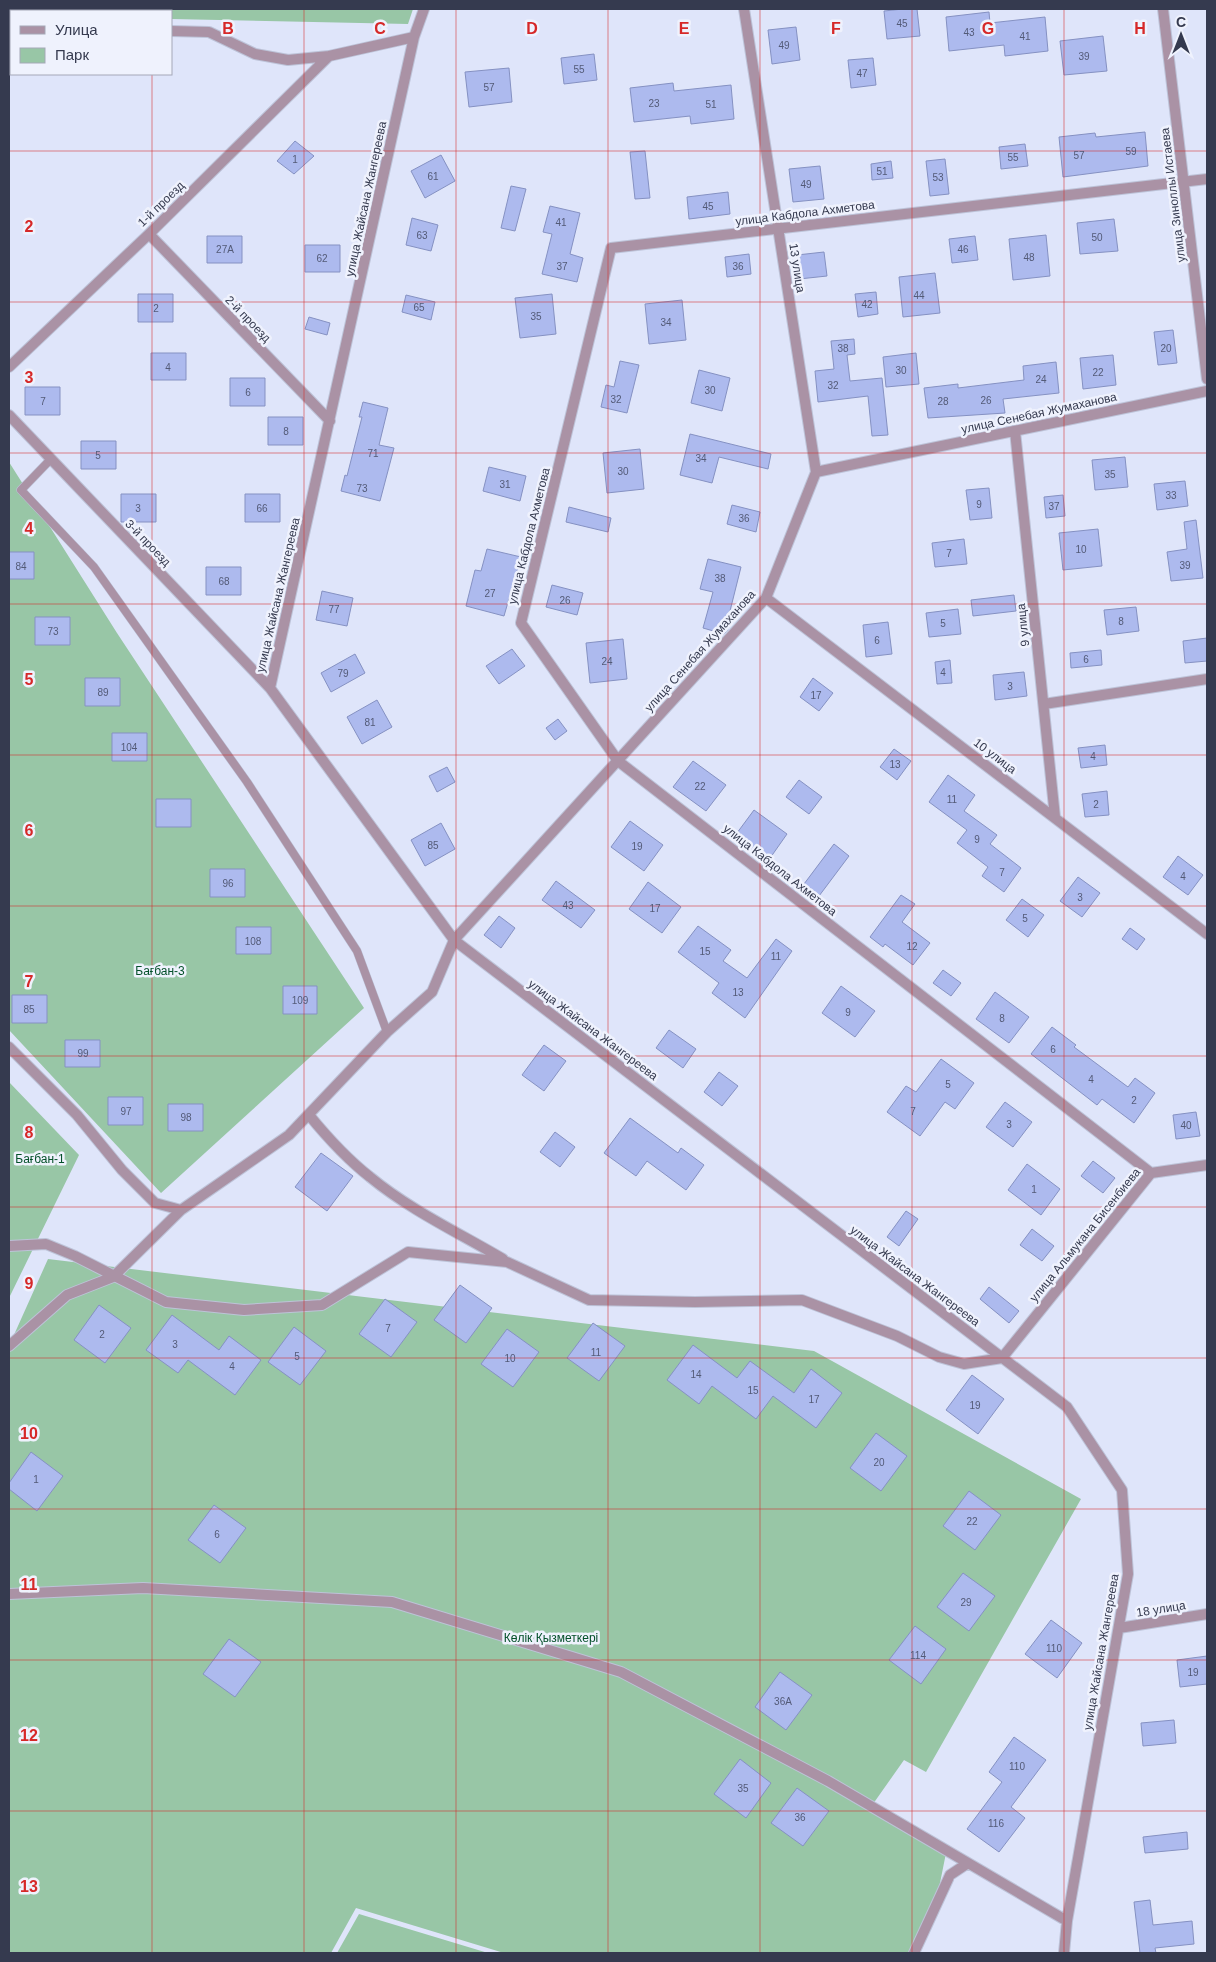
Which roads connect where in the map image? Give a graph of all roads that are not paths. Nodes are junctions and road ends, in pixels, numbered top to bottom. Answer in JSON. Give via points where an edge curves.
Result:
{"nodes":[{"id":1,"x":424,"y":9,"type":"edge"},
{"id":2,"x":744,"y":9,"type":"edge"},
{"id":3,"x":1163,"y":9,"type":"edge"},
{"id":4,"x":172,"y":31,"type":"edge"},
{"id":5,"x":414,"y":37,"type":"junction"},
{"id":6,"x":329,"y":56,"type":"junction"},
{"id":7,"x":1207,"y":179,"type":"edge"},
{"id":8,"x":1184,"y":182,"type":"junction"},
{"id":9,"x":778,"y":229,"type":"junction"},
{"id":10,"x":149,"y":234,"type":"junction"},
{"id":11,"x":9,"y":367,"type":"edge"},
{"id":12,"x":1207,"y":379,"type":"edge"},
{"id":13,"x":1207,"y":391,"type":"edge"},
{"id":14,"x":9,"y":415,"type":"edge"},
{"id":15,"x":330,"y":421,"type":"junction"},
{"id":16,"x":1015,"y":431,"type":"junction"},
{"id":17,"x":50,"y":460,"type":"junction"},
{"id":18,"x":816,"y":472,"type":"junction"},
{"id":19,"x":766,"y":598,"type":"junction"},
{"id":20,"x":1207,"y":679,"type":"edge"},
{"id":21,"x":270,"y":688,"type":"junction"},
{"id":22,"x":1044,"y":704,"type":"junction"},
{"id":23,"x":618,"y":761,"type":"junction"},
{"id":24,"x":1056,"y":818,"type":"junction"},
{"id":25,"x":1207,"y":934,"type":"edge"},
{"id":26,"x":454,"y":940,"type":"junction"},
{"id":27,"x":387,"y":1032,"type":"junction"},
{"id":28,"x":9,"y":1047,"type":"edge"},
{"id":29,"x":308,"y":1115,"type":"junction"},
{"id":30,"x":1207,"y":1165,"type":"edge"},
{"id":31,"x":1151,"y":1172,"type":"junction"},
{"id":32,"x":181,"y":1210,"type":"junction"},
{"id":33,"x":9,"y":1246,"type":"edge"},
{"id":34,"x":507,"y":1262,"type":"junction"},
{"id":35,"x":113,"y":1277,"type":"junction"},
{"id":36,"x":9,"y":1346,"type":"edge"},
{"id":37,"x":1002,"y":1358,"type":"junction"},
{"id":38,"x":9,"y":1594,"type":"edge"},
{"id":39,"x":1207,"y":1614,"type":"edge"},
{"id":40,"x":1119,"y":1628,"type":"junction"},
{"id":41,"x":968,"y":1863,"type":"junction"},
{"id":42,"x":1067,"y":1921,"type":"junction"},
{"id":43,"x":914,"y":1953,"type":"edge"},
{"id":44,"x":1064,"y":1953,"type":"edge"}],
"edges":[{"from":1,"to":5,"type":"street","name":"улица Жайсана Жангереева"},
{"from":2,"to":9,"type":"street","name":"13 улица"},
{"from":3,"to":8,"type":"street","name":"улица Зиноллы Истаева"},
{"from":4,"to":6,"type":"street","via":[[209,32],[255,54],[288,60]]},
{"from":5,"to":6,"type":"street"},
{"from":5,"to":15,"type":"street","name":"улица Жайсана Жангереева"},
{"from":6,"to":10,"type":"street","name":"1-й проезд"},
{"from":7,"to":8,"type":"street","name":"улица Кабдола Ахметова"},
{"from":8,"to":9,"type":"street","name":"улица Кабдола Ахметова"},
{"from":8,"to":12,"type":"street","name":"улица Зиноллы Истаева"},
{"from":9,"to":18,"type":"street","name":"13 улица"},
{"from":9,"to":23,"type":"street","name":"улица Кабдола Ахметова","via":[[611,248],[521,623]]},
{"from":10,"to":11,"type":"street","name":"1-й проезд"},
{"from":10,"to":15,"type":"street","name":"2-й проезд"},
{"from":13,"to":16,"type":"street","name":"улица Сенебая Жумаханова"},
{"from":14,"to":17,"type":"street","name":"3-й проезд"},
{"from":15,"to":21,"type":"street","name":"улица Жайсана Жангереева"},
{"from":16,"to":18,"type":"street","name":"улица Сенебая Жумаханова"},
{"from":16,"to":22,"type":"street","name":"9 улица"},
{"from":17,"to":21,"type":"street","name":"3-й проезд"},
{"from":17,"to":27,"type":"lane","via":[[20,490],[94,567],[247,782],[356,951]]},
{"from":18,"to":19,"type":"street","name":"улица Сенебая Жумаханова"},
{"from":19,"to":23,"type":"street","name":"улица Сенебая Жумаханова"},
{"from":19,"to":24,"type":"street","name":"10 улица"},
{"from":20,"to":22,"type":"street"},
{"from":21,"to":26,"type":"street","name":"улица Жайсана Жангереева"},
{"from":22,"to":24,"type":"street","name":"9 улица"},
{"from":23,"to":26,"type":"street","name":"улица Сенебая Жумаханова"},
{"from":23,"to":31,"type":"street","name":"улица Кабдола Ахметова"},
{"from":24,"to":25,"type":"street","name":"10 улица"},
{"from":26,"to":27,"type":"street","name":"улица Сенебая Жумаханова","via":[[432,992]]},
{"from":26,"to":37,"type":"street","name":"улица Жайсана Жангереева"},
{"from":27,"to":29,"type":"street","name":"улица Сенебая Жумаханова"},
{"from":28,"to":32,"type":"street","via":[[155,1203]]},
{"from":29,"to":32,"type":"street","name":"улица Сенебая Жумаханова","via":[[289,1135]]},
{"from":29,"to":34,"type":"street","via":[[371,1178]]},
{"from":30,"to":31,"type":"street","name":"улица Альмукана Бисенбиева"},
{"from":31,"to":37,"type":"street","name":"улица Альмукана Бисенбиева"},
{"from":32,"to":35,"type":"street","name":"улица Сенебая Жумаханова"},
{"from":33,"to":35,"type":"street","via":[[46,1244]]},
{"from":34,"to":35,"type":"street","via":[[408,1252],[322,1305],[244,1310],[166,1302]]},
{"from":34,"to":37,"type":"street","via":[[589,1300],[802,1300],[897,1336],[939,1357],[964,1364]]},
{"from":35,"to":36,"type":"street","via":[[67,1295]]},
{"from":37,"to":40,"type":"street","name":"улица Жайсана Жангереева","via":[[1067,1407],[1122,1490],[1128,1574]]},
{"from":38,"to":41,"type":"street","via":[[143,1588],[392,1602],[622,1672],[828,1781]]},
{"from":39,"to":40,"type":"street","name":"18 улица"},
{"from":40,"to":42,"type":"street","name":"улица Жайсана Жангереева"},
{"from":41,"to":42,"type":"street"},
{"from":41,"to":43,"type":"street","via":[[950,1875]]},
{"from":42,"to":44,"type":"street","name":"улица Жайсана Жангереева"}]}
